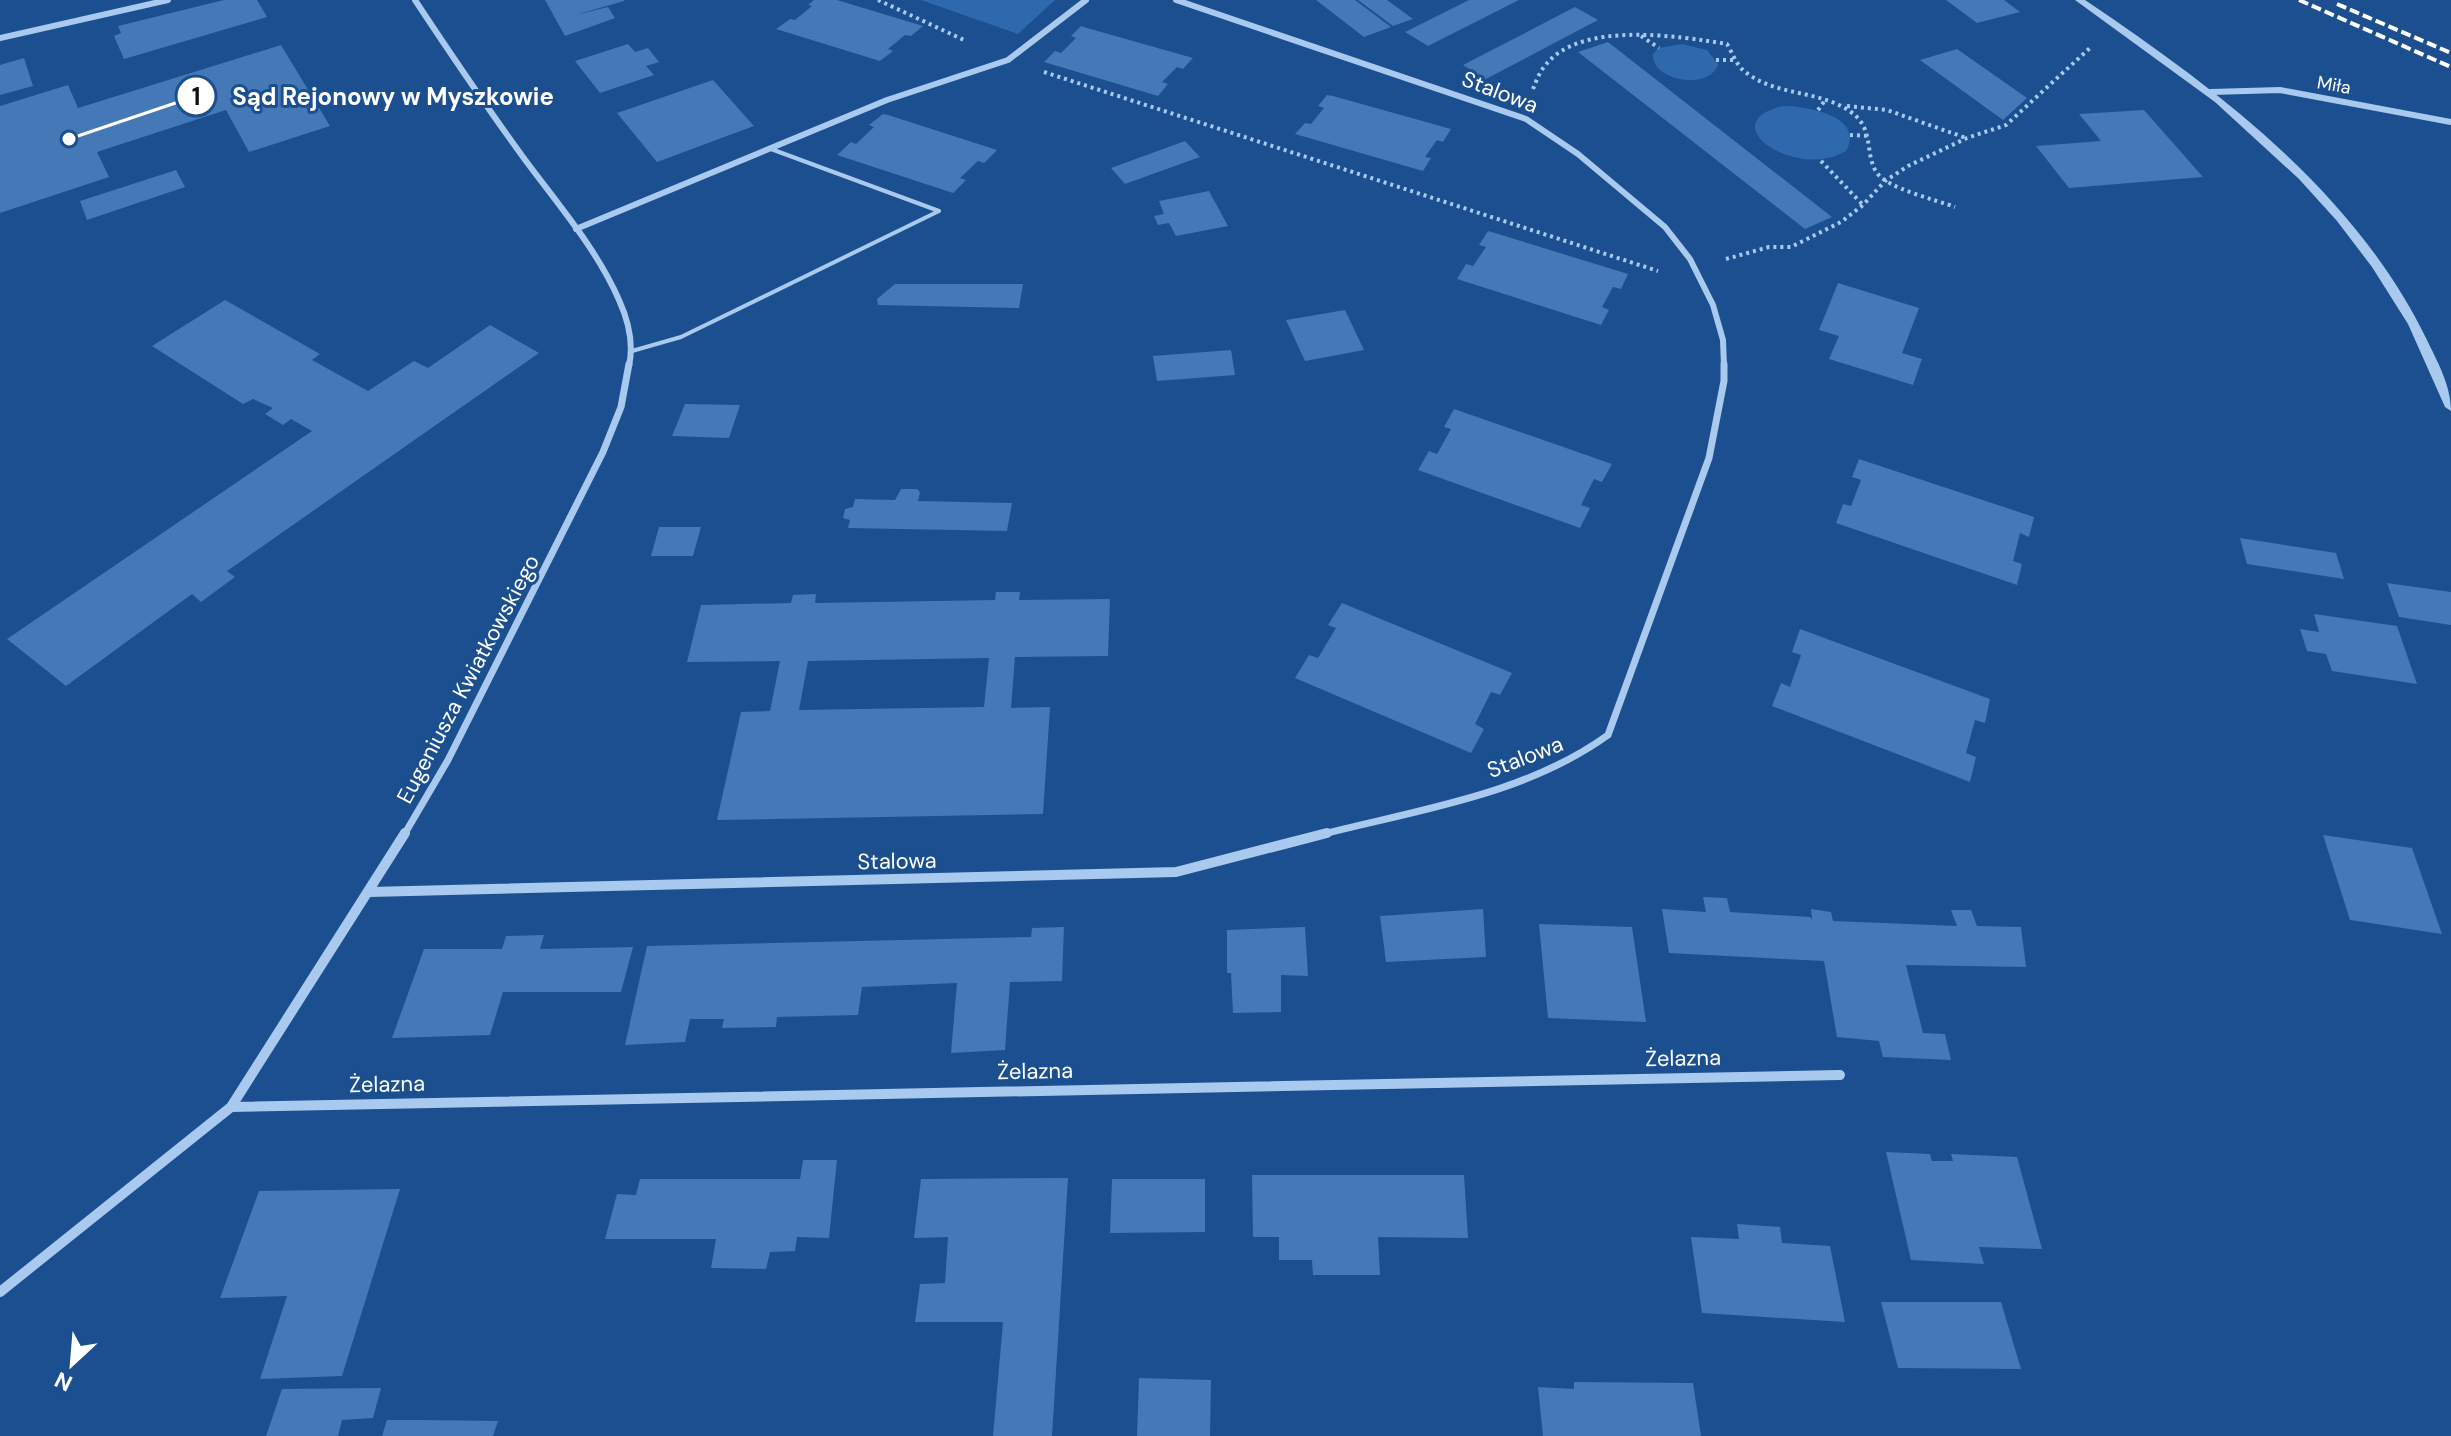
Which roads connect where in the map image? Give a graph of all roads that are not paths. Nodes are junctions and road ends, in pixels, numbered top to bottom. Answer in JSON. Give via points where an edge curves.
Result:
{"nodes":[{"id":1,"x":168,"y":0,"type":"edge"},
{"id":2,"x":415,"y":0,"type":"edge"},
{"id":3,"x":1086,"y":0,"type":"edge"},
{"id":4,"x":1176,"y":0,"type":"edge"},
{"id":5,"x":2079,"y":0,"type":"edge"},
{"id":6,"x":0,"y":38,"type":"edge"},
{"id":7,"x":2211,"y":92,"type":"junction"},
{"id":8,"x":2451,"y":122,"type":"edge"},
{"id":9,"x":771,"y":149,"type":"junction"},
{"id":10,"x":576,"y":229,"type":"junction"},
{"id":11,"x":632,"y":351,"type":"junction"},
{"id":12,"x":2451,"y":407,"type":"edge"},
{"id":13,"x":370,"y":892,"type":"junction"},
{"id":14,"x":1840,"y":1075,"type":"dead end"},
{"id":15,"x":231,"y":1107,"type":"junction"},
{"id":16,"x":0,"y":1292,"type":"edge"}],
"edges":[{"from":1,"to":6,"type":"street"},
{"from":2,"to":10,"type":"street","name":"Eugeniusza Kwiatkowskiego"},
{"from":3,"to":9,"type":"street","via":[[1008,60],[887,100]]},
{"from":4,"to":13,"type":"street","name":"Stalowa","via":[[1526,119],[1578,154],[1665,227],[1694,266],[1723,340],[1724,381],[1709,458],[1608,735],[1540,775],[1176,872]]},
{"from":5,"to":7,"type":"street"},
{"from":7,"to":8,"type":"street","name":"Miła","via":[[2280,90]]},
{"from":7,"to":12,"type":"street","via":[[2309,184],[2361,245],[2407,313]]},
{"from":9,"to":10,"type":"street"},
{"from":9,"to":11,"type":"lane","via":[[939,211],[681,337]]},
{"from":10,"to":11,"type":"street","name":"Eugeniusza Kwiatkowskiego","via":[[618,297]]},
{"from":11,"to":13,"type":"street","name":"Eugeniusza Kwiatkowskiego","via":[[621,407],[597,465],[448,760]]},
{"from":13,"to":15,"type":"street","name":"Eugeniusza Kwiatkowskiego"},
{"from":14,"to":15,"type":"street","name":"Żelazna"},
{"from":15,"to":16,"type":"street","name":"Eugeniusza Kwiatkowskiego"}]}
